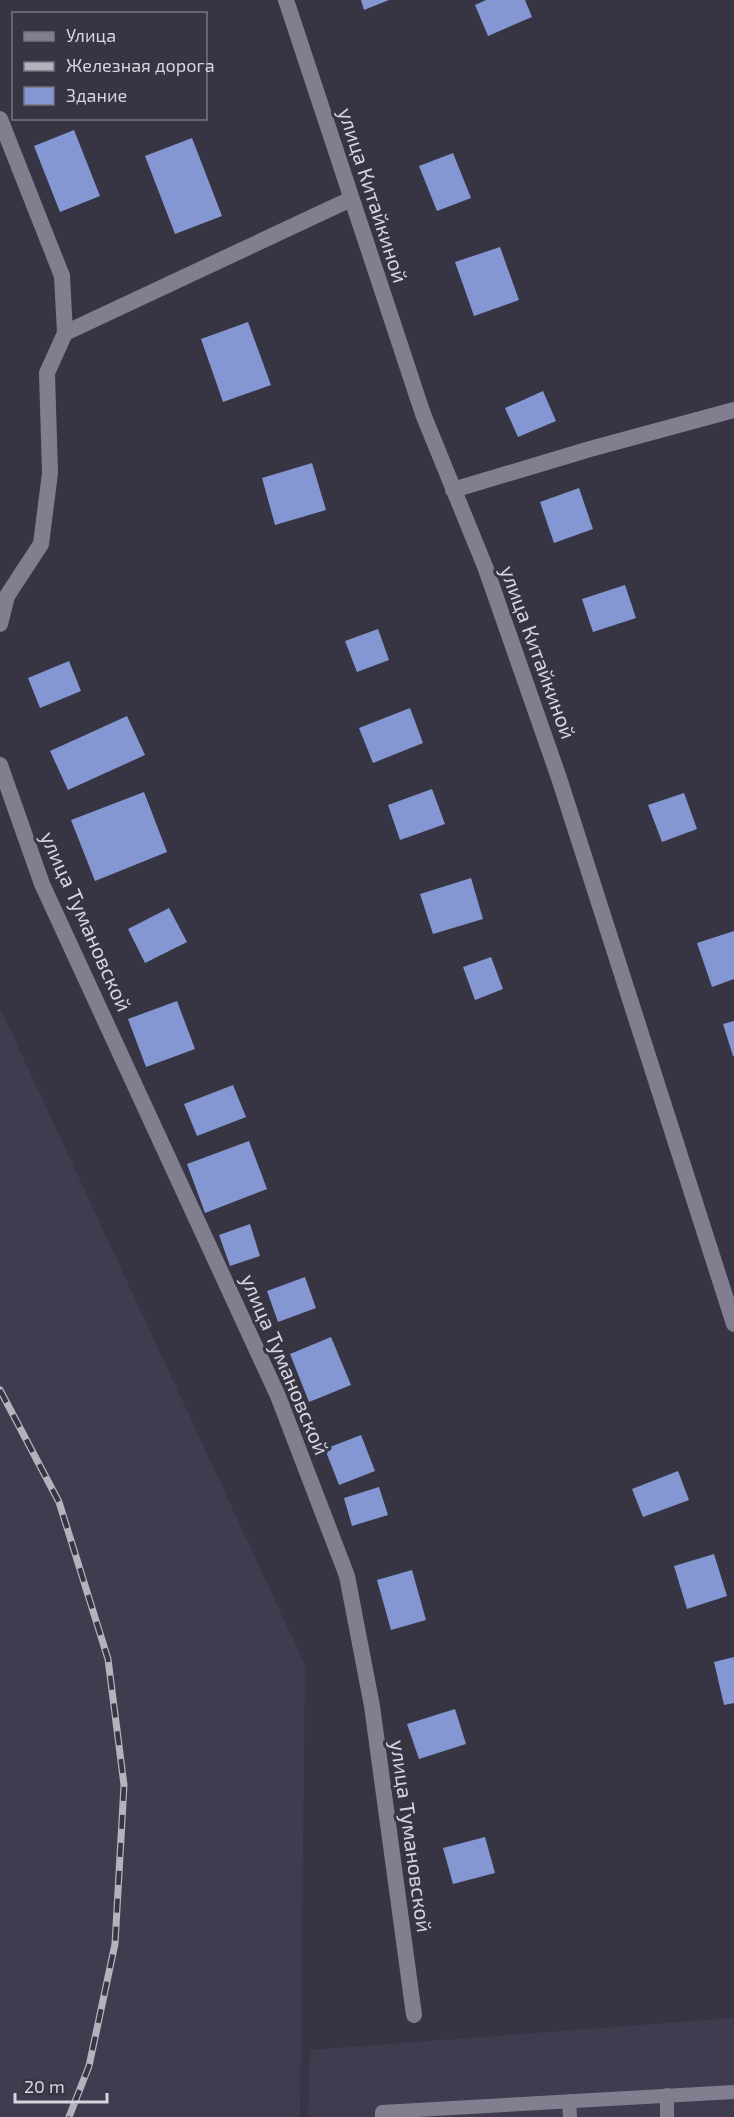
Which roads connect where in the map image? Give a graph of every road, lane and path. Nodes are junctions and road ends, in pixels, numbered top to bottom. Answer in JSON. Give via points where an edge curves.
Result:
{"nodes":[{"id":1,"x":286,"y":0,"type":"edge"},
{"id":2,"x":0,"y":119,"type":"edge"},
{"id":3,"x":351,"y":199,"type":"junction"},
{"id":4,"x":65,"y":333,"type":"junction"},
{"id":5,"x":734,"y":410,"type":"edge"},
{"id":6,"x":453,"y":490,"type":"junction"},
{"id":7,"x":0,"y":624,"type":"edge"},
{"id":8,"x":0,"y":765,"type":"edge"},
{"id":9,"x":734,"y":1324,"type":"edge"},
{"id":10,"x":414,"y":2015,"type":"dead end"},
{"id":11,"x":734,"y":2092,"type":"edge"},
{"id":12,"x":667,"y":2096,"type":"junction"},
{"id":13,"x":569,"y":2101,"type":"junction"},
{"id":14,"x":481,"y":2112,"type":"edge"},
{"id":15,"x":382,"y":2117,"type":"edge"},
{"id":16,"x":570,"y":2117,"type":"edge"},
{"id":17,"x":667,"y":2117,"type":"edge"}],
"edges":[{"from":1,"to":3,"type":"street","name":"улица Китайкиной"},
{"from":2,"to":4,"type":"street","via":[[62,276]]},
{"from":3,"to":4,"type":"street"},
{"from":3,"to":6,"type":"street","name":"улица Китайкиной","via":[[423,414]]},
{"from":4,"to":7,"type":"street","via":[[47,373],[50,473],[41,544],[7,596]]},
{"from":5,"to":6,"type":"street"},
{"from":6,"to":9,"type":"street","name":"улица Китайкиной","via":[[486,569],[559,778]]},
{"from":8,"to":10,"type":"street","name":"улица Тумановской","via":[[42,884],[278,1396],[347,1575],[372,1706]]},
{"from":11,"to":12,"type":"lane"},
{"from":12,"to":13,"type":"lane"},
{"from":12,"to":17,"type":"lane"},
{"from":13,"to":14,"type":"lane"},
{"from":13,"to":16,"type":"lane"},
{"from":14,"to":15,"type":"lane","via":[[382,2112]]}]}
